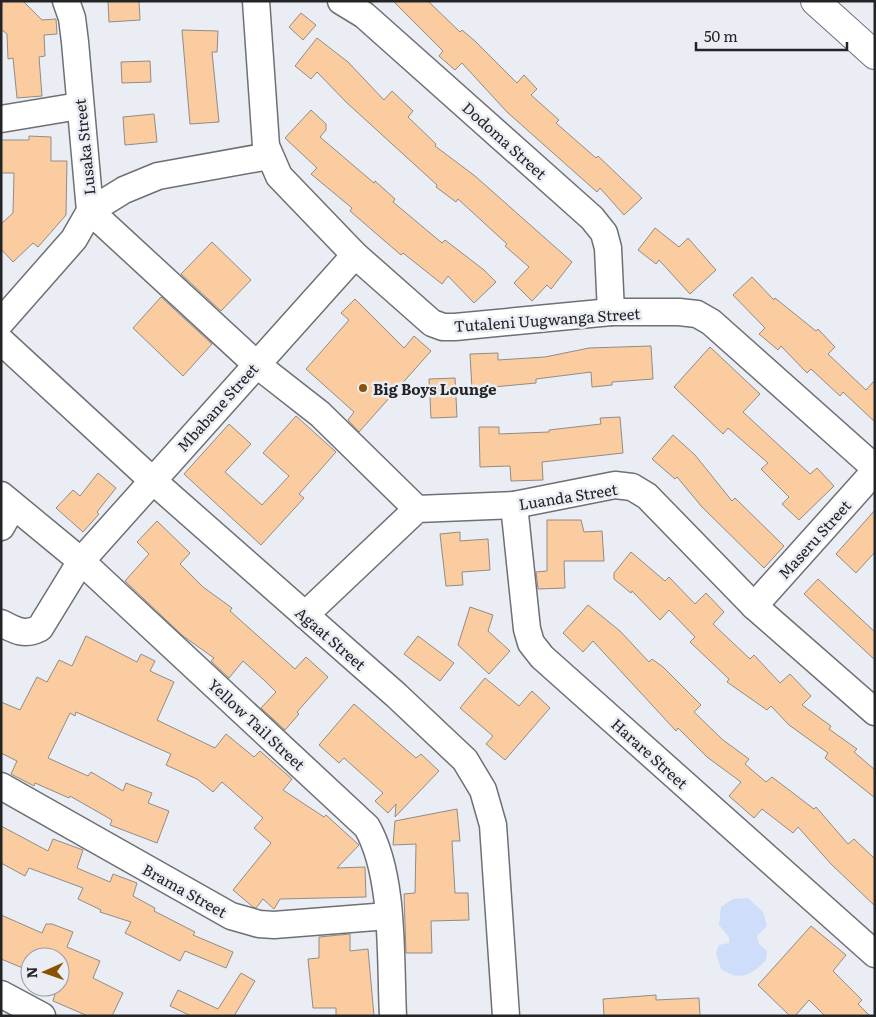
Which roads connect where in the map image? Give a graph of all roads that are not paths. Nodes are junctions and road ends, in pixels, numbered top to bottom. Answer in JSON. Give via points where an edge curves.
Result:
{"nodes":[{"id":1,"x":66,"y":1,"type":"edge"},
{"id":2,"x":256,"y":1,"type":"edge"},
{"id":3,"x":341,"y":1,"type":"edge"},
{"id":4,"x":814,"y":1,"type":"edge"},
{"id":5,"x":829,"y":1,"type":"edge"},
{"id":6,"x":875,"y":42,"type":"edge"},
{"id":7,"x":875,"y":55,"type":"edge"},
{"id":8,"x":80,"y":106,"type":"junction"},
{"id":9,"x":1,"y":119,"type":"edge"},
{"id":10,"x":269,"y":156,"type":"junction"},
{"id":11,"x":90,"y":211,"type":"junction"},
{"id":12,"x":355,"y":255,"type":"junction"},
{"id":13,"x":611,"y":312,"type":"junction"},
{"id":14,"x":1,"y":322,"type":"edge"},
{"id":15,"x":1,"y":341,"type":"edge"},
{"id":16,"x":256,"y":364,"type":"junction"},
{"id":17,"x":875,"y":469,"type":"edge"},
{"id":18,"x":152,"y":480,"type":"junction"},
{"id":19,"x":514,"y":504,"type":"junction"},
{"id":20,"x":5,"y":509,"type":"edge"},
{"id":21,"x":417,"y":509,"type":"junction"},
{"id":22,"x":81,"y":561,"type":"junction"},
{"id":23,"x":754,"y":606,"type":"junction"},
{"id":24,"x":305,"y":615,"type":"junction"},
{"id":25,"x":1,"y":622,"type":"edge"},
{"id":26,"x":875,"y":712,"type":"edge"},
{"id":27,"x":1,"y":786,"type":"edge"},
{"id":28,"x":388,"y":916,"type":"junction"},
{"id":29,"x":875,"y":954,"type":"edge"},
{"id":30,"x":1,"y":994,"type":"edge"},
{"id":31,"x":42,"y":1016,"type":"edge"},
{"id":32,"x":393,"y":1016,"type":"edge"},
{"id":33,"x":506,"y":1016,"type":"edge"}],
"edges":[{"from":1,"to":8,"type":"street","name":"Lusaka Street","via":[[72,18]]},
{"from":2,"to":10,"type":"street","name":"Tutaleni Uugwanga Street","via":[[264,131]]},
{"from":3,"to":13,"type":"street","name":"Dodoma Street","via":[[364,15],[592,218],[604,233],[608,248]]},
{"from":4,"to":7,"type":"highway"},
{"from":5,"to":6,"type":"highway"},
{"from":8,"to":9,"type":"street"},
{"from":8,"to":11,"type":"street","name":"Lusaka Street"},
{"from":10,"to":11,"type":"street","via":[[158,176],[124,190]]},
{"from":10,"to":12,"type":"street","name":"Tutaleni Uugwanga Street","via":[[279,176]]},
{"from":11,"to":14,"type":"street","name":"Lusaka Street","via":[[74,239]]},
{"from":11,"to":16,"type":"street"},
{"from":12,"to":13,"type":"street","name":"Tutaleni Uugwanga Street","via":[[432,323],[443,327]]},
{"from":12,"to":16,"type":"street","name":"Mbabane Street"},
{"from":13,"to":17,"type":"street","name":"Tutaleni Uugwanga Street","via":[[697,314],[710,322]]},
{"from":15,"to":18,"type":"street","name":"Agaat Street"},
{"from":16,"to":18,"type":"street","name":"Mbabane Street"},
{"from":16,"to":21,"type":"street","via":[[320,414]]},
{"from":17,"to":23,"type":"street","name":"Maseru Street"},
{"from":18,"to":22,"type":"street","name":"Mbabane Street"},
{"from":18,"to":24,"type":"street","name":"Agaat Street"},
{"from":19,"to":21,"type":"street","name":"Luanda Street"},
{"from":19,"to":23,"type":"street","name":"Luanda Street","via":[[615,486],[632,487],[647,496]]},
{"from":19,"to":29,"type":"street","name":"Harare Street","via":[[527,629],[531,643],[542,657]]},
{"from":20,"to":22,"type":"street","name":"Yellow Tail Street"},
{"from":21,"to":24,"type":"street"},
{"from":22,"to":25,"type":"street","name":"Mbabane Street","via":[[40,628],[30,633],[18,632]]},
{"from":22,"to":28,"type":"street","name":"Yellow Tail Street","via":[[367,827],[382,862]]},
{"from":23,"to":26,"type":"street","name":"Luanda Street"},
{"from":24,"to":33,"type":"street","name":"Agaat Street","via":[[465,760],[482,790],[494,824]]},
{"from":27,"to":28,"type":"street","name":"Brama Street","via":[[231,916],[248,922],[274,925]]},
{"from":28,"to":32,"type":"street","name":"Yellow Tail Street"},
{"from":30,"to":31,"type":"street"}]}
